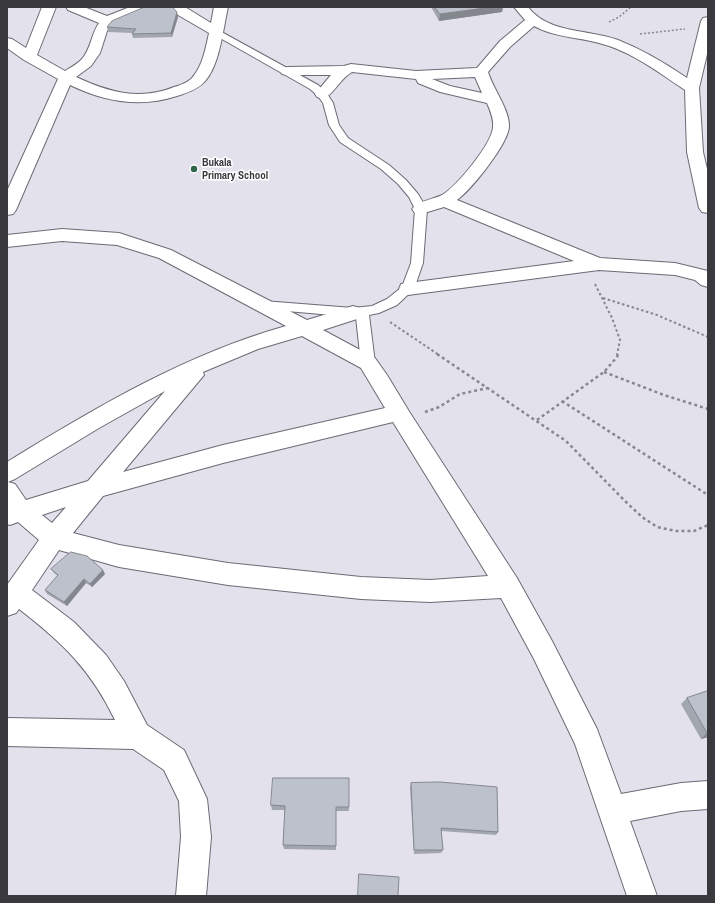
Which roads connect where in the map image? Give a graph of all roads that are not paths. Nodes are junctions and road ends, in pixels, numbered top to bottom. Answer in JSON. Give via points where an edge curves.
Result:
{"nodes":[{"id":1,"x":49,"y":7,"type":"edge"},
{"id":2,"x":73,"y":7,"type":"edge"},
{"id":3,"x":141,"y":7,"type":"edge"},
{"id":4,"x":178,"y":7,"type":"edge"},
{"id":5,"x":221,"y":7,"type":"edge"},
{"id":6,"x":521,"y":7,"type":"edge"},
{"id":7,"x":707,"y":16,"type":"edge"},
{"id":8,"x":533,"y":20,"type":"junction"},
{"id":9,"x":107,"y":21,"type":"junction"},
{"id":10,"x":708,"y":26,"type":"edge"},
{"id":11,"x":216,"y":32,"type":"junction"},
{"id":12,"x":7,"y":42,"type":"edge"},
{"id":13,"x":29,"y":57,"type":"junction"},
{"id":14,"x":344,"y":70,"type":"junction"},
{"id":15,"x":287,"y":71,"type":"junction"},
{"id":16,"x":481,"y":72,"type":"junction"},
{"id":17,"x":416,"y":75,"type":"junction"},
{"id":18,"x":66,"y":78,"type":"junction"},
{"id":19,"x":692,"y":88,"type":"junction"},
{"id":20,"x":322,"y":94,"type":"junction"},
{"id":21,"x":492,"y":100,"type":"junction"},
{"id":22,"x":7,"y":168,"type":"edge"},
{"id":23,"x":23,"y":170,"type":"junction"},
{"id":24,"x":444,"y":201,"type":"junction"},
{"id":25,"x":708,"y":208,"type":"edge"},
{"id":26,"x":421,"y":209,"type":"junction"},
{"id":27,"x":7,"y":210,"type":"edge"},
{"id":28,"x":7,"y":241,"type":"edge"},
{"id":29,"x":592,"y":265,"type":"junction"},
{"id":30,"x":699,"y":270,"type":"edge"},
{"id":31,"x":708,"y":281,"type":"edge"},
{"id":32,"x":408,"y":289,"type":"junction"},
{"id":33,"x":263,"y":305,"type":"junction"},
{"id":34,"x":363,"y":311,"type":"junction"},
{"id":35,"x":303,"y":327,"type":"junction"},
{"id":36,"x":206,"y":363,"type":"junction"},
{"id":37,"x":368,"y":363,"type":"junction"},
{"id":38,"x":400,"y":416,"type":"junction"},
{"id":39,"x":7,"y":473,"type":"edge"},
{"id":40,"x":94,"y":489,"type":"junction"},
{"id":41,"x":7,"y":491,"type":"edge"},
{"id":42,"x":14,"y":513,"type":"edge"},
{"id":43,"x":54,"y":538,"type":"junction"},
{"id":44,"x":508,"y":586,"type":"junction"},
{"id":45,"x":12,"y":599,"type":"edge"},
{"id":46,"x":7,"y":732,"type":"edge"},
{"id":47,"x":137,"y":735,"type":"junction"},
{"id":48,"x":708,"y":795,"type":"edge"},
{"id":49,"x":611,"y":810,"type":"junction"},
{"id":50,"x":191,"y":896,"type":"edge"},
{"id":51,"x":642,"y":896,"type":"edge"}],
"edges":[{"from":1,"to":13,"type":"street"},
{"from":2,"to":9,"type":"street"},
{"from":3,"to":9,"type":"street"},
{"from":4,"to":11,"type":"street"},
{"from":5,"to":11,"type":"street"},
{"from":6,"to":8,"type":"street"},
{"from":7,"to":10,"type":"street"},
{"from":8,"to":16,"type":"street","via":[[508,39]]},
{"from":8,"to":19,"type":"street","via":[[548,28],[612,42],[632,50]]},
{"from":9,"to":18,"type":"street","via":[[100,30],[93,53],[86,63]]},
{"from":10,"to":19,"type":"street"},
{"from":11,"to":15,"type":"lane"},
{"from":11,"to":18,"type":"street","via":[[201,77],[181,91],[133,99],[107,95]]},
{"from":12,"to":13,"type":"street"},
{"from":13,"to":18,"type":"street"},
{"from":14,"to":15,"type":"street"},
{"from":14,"to":17,"type":"street","via":[[359,68]]},
{"from":14,"to":20,"type":"street"},
{"from":15,"to":20,"type":"lane"},
{"from":16,"to":17,"type":"street"},
{"from":16,"to":21,"type":"street"},
{"from":17,"to":21,"type":"street","via":[[434,85]]},
{"from":18,"to":23,"type":"street"},
{"from":19,"to":25,"type":"street","via":[[695,152]]},
{"from":20,"to":26,"type":"lane","via":[[338,133],[344,140],[385,167],[402,182]]},
{"from":21,"to":24,"type":"street","via":[[499,115],[501,128],[492,147],[457,193]]},
{"from":22,"to":23,"type":"street"},
{"from":23,"to":27,"type":"street"},
{"from":24,"to":26,"type":"street"},
{"from":24,"to":29,"type":"street"},
{"from":26,"to":32,"type":"lane","via":[[417,263]]},
{"from":28,"to":33,"type":"street","via":[[62,235],[119,239],[165,254]]},
{"from":29,"to":30,"type":"street"},
{"from":29,"to":32,"type":"street"},
{"from":30,"to":31,"type":"street"},
{"from":32,"to":34,"type":"lane","via":[[392,302]]},
{"from":33,"to":34,"type":"lane"},
{"from":33,"to":35,"type":"street"},
{"from":34,"to":35,"type":"street"},
{"from":34,"to":37,"type":"lane"},
{"from":35,"to":36,"type":"street","via":[[268,337]]},
{"from":35,"to":37,"type":"street"},
{"from":36,"to":39,"type":"street","via":[[81,427]]},
{"from":36,"to":40,"type":"street","via":[[174,395]]},
{"from":37,"to":38,"type":"street"},
{"from":38,"to":40,"type":"street","via":[[223,454]]},
{"from":38,"to":44,"type":"street"},
{"from":40,"to":42,"type":"street"},
{"from":40,"to":43,"type":"street"},
{"from":41,"to":42,"type":"street"},
{"from":42,"to":43,"type":"street"},
{"from":43,"to":44,"type":"street","via":[[119,556],[228,574],[360,588],[430,591]]},
{"from":43,"to":45,"type":"street"},
{"from":44,"to":49,"type":"street","via":[[587,739]]},
{"from":45,"to":47,"type":"street","via":[[66,630],[87,652],[106,676]]},
{"from":46,"to":47,"type":"street"},
{"from":47,"to":50,"type":"street","via":[[174,760],[193,799],[196,837]]},
{"from":48,"to":49,"type":"street","via":[[681,797]]},
{"from":49,"to":51,"type":"street"}]}
